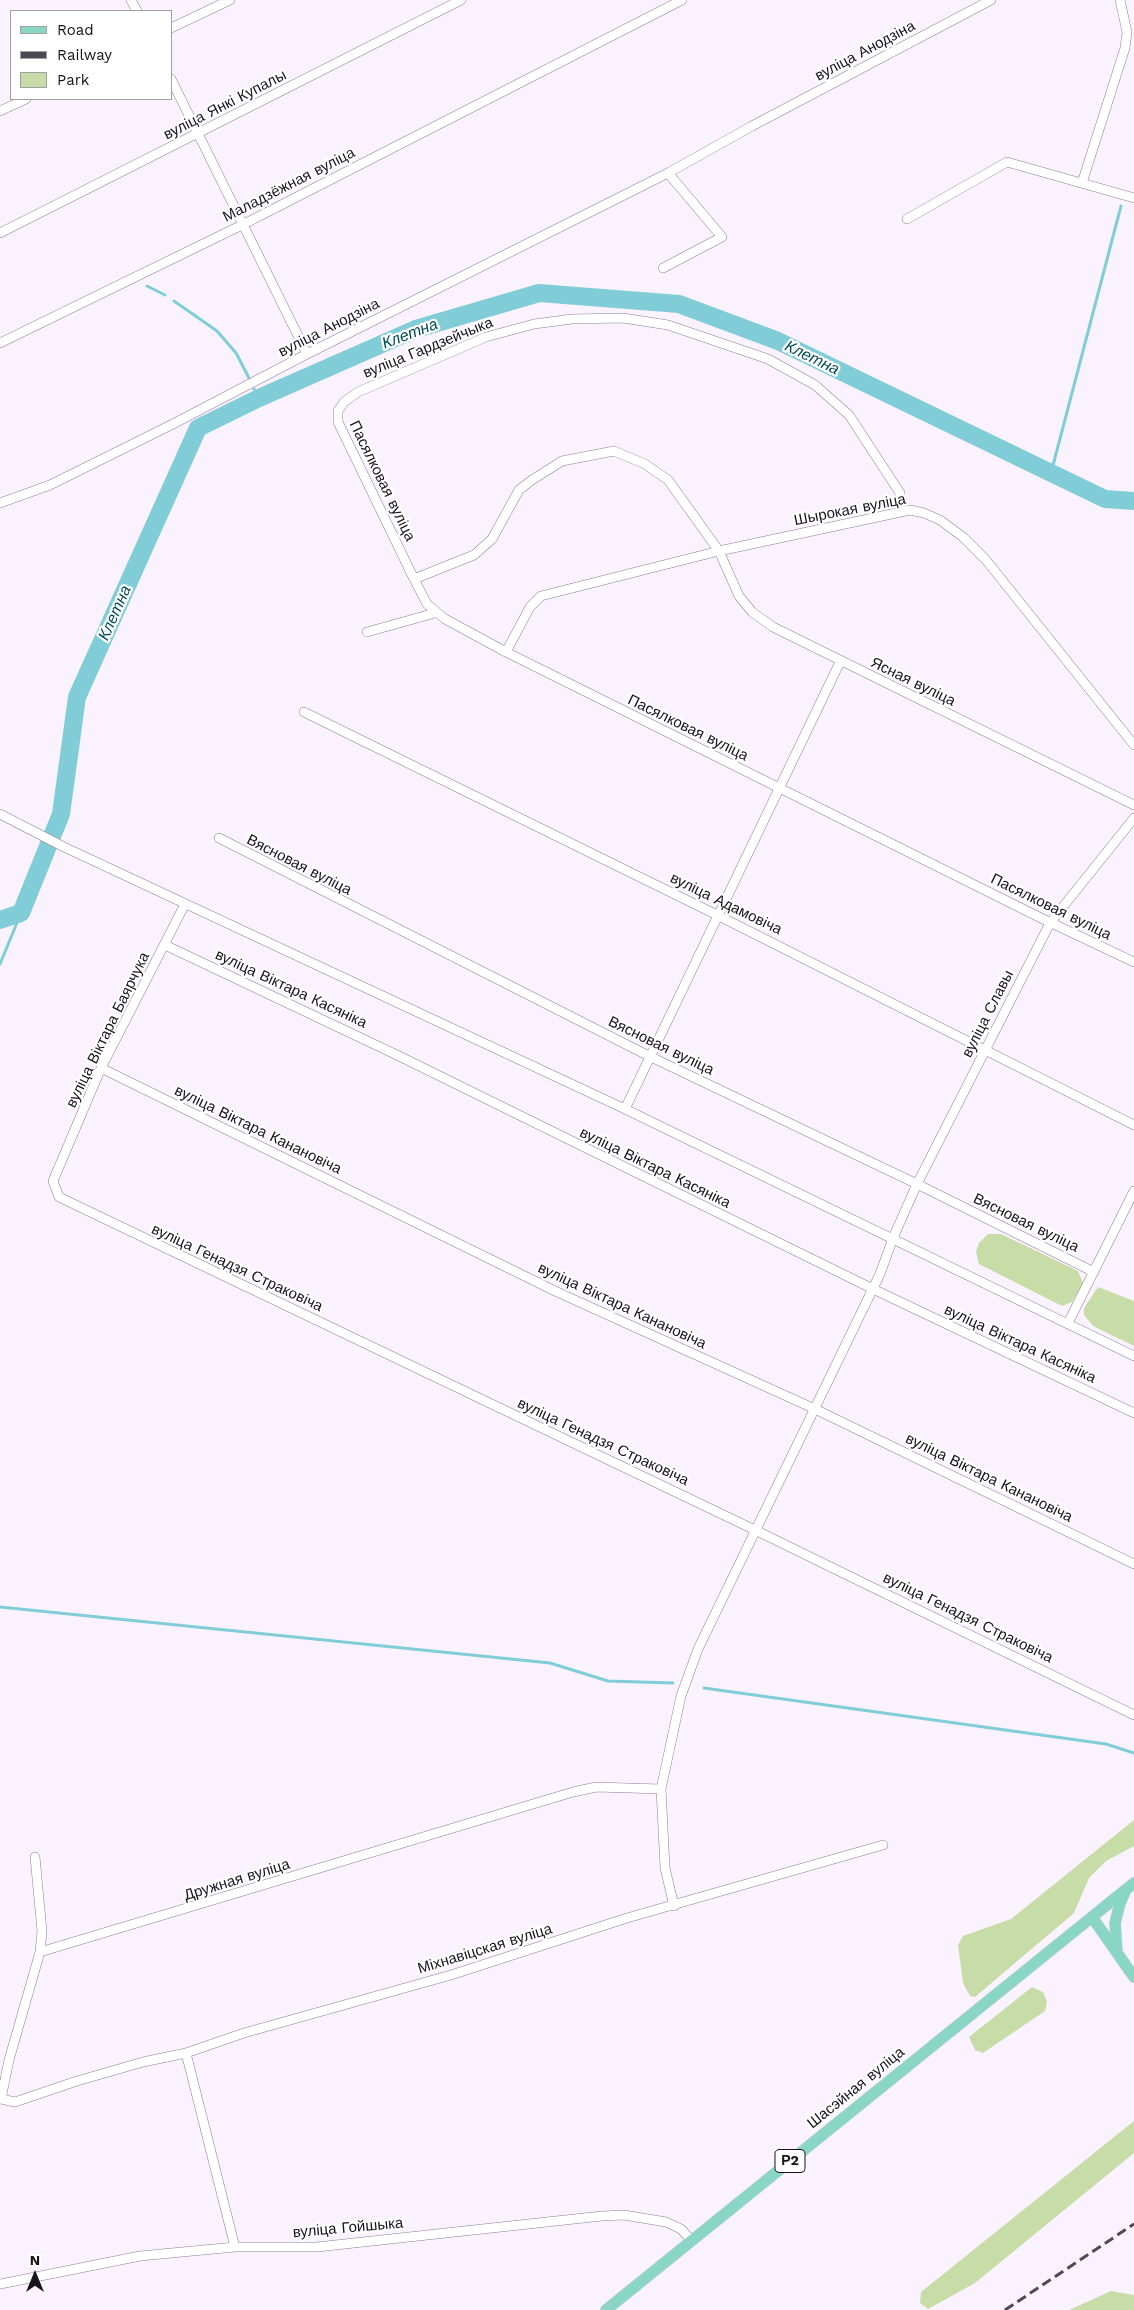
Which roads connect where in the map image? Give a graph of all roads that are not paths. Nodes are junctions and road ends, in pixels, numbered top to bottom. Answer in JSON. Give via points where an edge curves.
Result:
{"nodes":[{"id":1,"x":230,"y":0,"type":"edge"},
{"id":2,"x":461,"y":0,"type":"edge"},
{"id":3,"x":682,"y":0,"type":"edge"},
{"id":4,"x":991,"y":0,"type":"edge"},
{"id":5,"x":1120,"y":0,"type":"edge"},
{"id":6,"x":172,"y":28,"type":"edge"},
{"id":7,"x":172,"y":81,"type":"edge"},
{"id":8,"x":24,"y":100,"type":"edge"},
{"id":9,"x":0,"y":111,"type":"edge"},
{"id":10,"x":200,"y":134,"type":"junction"},
{"id":11,"x":668,"y":173,"type":"junction"},
{"id":12,"x":1082,"y":183,"type":"junction"},
{"id":13,"x":1134,"y":198,"type":"edge"},
{"id":14,"x":906,"y":219,"type":"dead end"},
{"id":15,"x":242,"y":225,"type":"junction"},
{"id":16,"x":0,"y":233,"type":"edge"},
{"id":17,"x":663,"y":268,"type":"dead end"},
{"id":18,"x":0,"y":342,"type":"edge"},
{"id":19,"x":307,"y":354,"type":"junction"},
{"id":20,"x":338,"y":411,"type":"joint"},
{"id":21,"x":0,"y":503,"type":"edge"},
{"id":22,"x":900,"y":511,"type":"junction"},
{"id":23,"x":718,"y":548,"type":"junction"},
{"id":24,"x":414,"y":579,"type":"junction"},
{"id":25,"x":435,"y":613,"type":"junction"},
{"id":26,"x":367,"y":632,"type":"dead end"},
{"id":27,"x":506,"y":652,"type":"junction"},
{"id":28,"x":840,"y":662,"type":"junction"},
{"id":29,"x":304,"y":712,"type":"dead end"},
{"id":30,"x":1134,"y":744,"type":"edge"},
{"id":31,"x":778,"y":787,"type":"junction"},
{"id":32,"x":1134,"y":806,"type":"edge"},
{"id":33,"x":0,"y":814,"type":"edge"},
{"id":34,"x":1134,"y":818,"type":"edge"},
{"id":35,"x":219,"y":838,"type":"dead end"},
{"id":36,"x":185,"y":904,"type":"junction"},
{"id":37,"x":717,"y":915,"type":"junction"},
{"id":38,"x":1050,"y":923,"type":"junction"},
{"id":39,"x":165,"y":945,"type":"junction"},
{"id":40,"x":1134,"y":962,"type":"edge"},
{"id":41,"x":986,"y":1050,"type":"junction"},
{"id":42,"x":649,"y":1056,"type":"junction"},
{"id":43,"x":101,"y":1068,"type":"junction"},
{"id":44,"x":625,"y":1109,"type":"junction"},
{"id":45,"x":1134,"y":1125,"type":"edge"},
{"id":46,"x":917,"y":1184,"type":"junction"},
{"id":47,"x":1134,"y":1191,"type":"edge"},
{"id":48,"x":59,"y":1197,"type":"joint"},
{"id":49,"x":893,"y":1238,"type":"junction"},
{"id":50,"x":1094,"y":1272,"type":"junction"},
{"id":51,"x":873,"y":1290,"type":"junction"},
{"id":52,"x":1068,"y":1323,"type":"junction"},
{"id":53,"x":1134,"y":1356,"type":"edge"},
{"id":54,"x":815,"y":1409,"type":"junction"},
{"id":55,"x":1134,"y":1413,"type":"edge"},
{"id":56,"x":755,"y":1530,"type":"junction"},
{"id":57,"x":1134,"y":1564,"type":"edge"},
{"id":58,"x":1134,"y":1715,"type":"edge"},
{"id":59,"x":662,"y":1789,"type":"junction"},
{"id":60,"x":884,"y":1845,"type":"dead end"},
{"id":61,"x":35,"y":1857,"type":"dead end"},
{"id":62,"x":1131,"y":1886,"type":"edge"},
{"id":63,"x":674,"y":1906,"type":"junction"},
{"id":64,"x":1092,"y":1917,"type":"junction"},
{"id":65,"x":40,"y":1952,"type":"junction"},
{"id":66,"x":1118,"y":1953,"type":"junction"},
{"id":67,"x":1134,"y":1977,"type":"edge"},
{"id":68,"x":186,"y":2053,"type":"junction"},
{"id":69,"x":1,"y":2101,"type":"edge"},
{"id":70,"x":692,"y":2241,"type":"junction"},
{"id":71,"x":235,"y":2247,"type":"junction"},
{"id":72,"x":0,"y":2284,"type":"edge"},
{"id":73,"x":606,"y":2310,"type":"edge"}],
"edges":[{"from":1,"to":6,"type":"street"},
{"from":2,"to":10,"type":"street","name":"вуліца Янкі Купалы"},
{"from":3,"to":15,"type":"street","name":"Маладзёжная вуліца"},
{"from":4,"to":11,"type":"street","name":"вуліца Анодзіна"},
{"from":5,"to":12,"type":"street","via":[[1127,32],[1126,48]]},
{"from":7,"to":10,"type":"street"},
{"from":8,"to":9,"type":"street"},
{"from":10,"to":15,"type":"street"},
{"from":10,"to":16,"type":"street","name":"вуліца Янкі Купалы"},
{"from":11,"to":17,"type":"street","via":[[722,237]]},
{"from":11,"to":19,"type":"street","name":"вуліца Анодзіна"},
{"from":12,"to":13,"type":"street"},
{"from":12,"to":14,"type":"street","via":[[1007,162]]},
{"from":15,"to":18,"type":"street","name":"Маладзёжная вуліца"},
{"from":15,"to":19,"type":"street"},
{"from":19,"to":21,"type":"street","name":"вуліца Анодзіна","via":[[50,484]]},
{"from":20,"to":22,"type":"street","name":"вуліца Гардзейчыка","via":[[358,392],[486,337],[515,329],[572,319],[623,318],[668,325],[768,359],[816,385],[849,414],[900,493]]},
{"from":20,"to":24,"type":"street","name":"Пасялковая вуліца","via":[[338,422]]},
{"from":22,"to":23,"type":"street","name":"Шырокая вуліца"},
{"from":22,"to":30,"type":"street","name":"Шырокая вуліца","via":[[924,513],[940,520],[974,549]]},
{"from":23,"to":24,"type":"street","via":[[668,480],[645,464],[614,451],[562,461],[532,480],[519,490],[492,539],[474,555]]},
{"from":23,"to":27,"type":"street","name":"Шырокая вуліца","via":[[541,596],[530,607]]},
{"from":23,"to":28,"type":"street","name":"Ясная вуліца","via":[[739,596],[752,612],[773,627]]},
{"from":24,"to":25,"type":"street","name":"Пасялковая вуліца"},
{"from":25,"to":26,"type":"street"},
{"from":25,"to":27,"type":"street","name":"Пасялковая вуліца"},
{"from":27,"to":31,"type":"street","name":"Пасялковая вуліца"},
{"from":28,"to":31,"type":"street"},
{"from":28,"to":32,"type":"street","name":"Ясная вуліца"},
{"from":29,"to":37,"type":"street","name":"вуліца Адамовіча"},
{"from":31,"to":37,"type":"street"},
{"from":31,"to":38,"type":"street","name":"Пасялковая вуліца"},
{"from":33,"to":36,"type":"street"},
{"from":34,"to":38,"type":"street","name":"вуліца Славы"},
{"from":35,"to":42,"type":"street","name":"Вясновая вуліца"},
{"from":36,"to":39,"type":"street","name":"вуліца Віктара Баярчука"},
{"from":36,"to":44,"type":"street"},
{"from":37,"to":41,"type":"street","name":"вуліца Адамовіча"},
{"from":37,"to":42,"type":"street"},
{"from":38,"to":40,"type":"street","name":"Пасялковая вуліца"},
{"from":38,"to":41,"type":"street","name":"вуліца Славы"},
{"from":39,"to":43,"type":"street","name":"вуліца Віктара Баярчука"},
{"from":39,"to":51,"type":"street","name":"вуліца Віктара Касяніка","via":[[399,1056]]},
{"from":41,"to":45,"type":"street","name":"вуліца Адамовіча"},
{"from":41,"to":46,"type":"street","name":"вуліца Славы"},
{"from":42,"to":44,"type":"street"},
{"from":42,"to":46,"type":"street","name":"Вясновая вуліца"},
{"from":43,"to":48,"type":"street","name":"вуліца Віктара Баярчука","via":[[53,1181]]},
{"from":43,"to":54,"type":"street","name":"вуліца Віктара Канановіча","via":[[555,1291]]},
{"from":44,"to":49,"type":"street"},
{"from":46,"to":49,"type":"street","name":"вуліца Славы"},
{"from":46,"to":50,"type":"street","name":"Вясновая вуліца"},
{"from":47,"to":50,"type":"street"},
{"from":48,"to":56,"type":"street","name":"вуліца Генадзя Страковіча"},
{"from":49,"to":51,"type":"street","name":"вуліца Славы"},
{"from":49,"to":52,"type":"street"},
{"from":50,"to":52,"type":"street"},
{"from":51,"to":54,"type":"street","name":"вуліца Славы"},
{"from":51,"to":55,"type":"street","name":"вуліца Віктара Касяніка"},
{"from":52,"to":53,"type":"street"},
{"from":54,"to":56,"type":"street","name":"вуліца Славы"},
{"from":54,"to":57,"type":"street","name":"вуліца Віктара Канановіча"},
{"from":56,"to":58,"type":"street","name":"вуліца Генадзя Страковіча"},
{"from":56,"to":59,"type":"street","name":"вуліца Славы","via":[[698,1649],[682,1696]]},
{"from":59,"to":63,"type":"street","via":[[665,1868]]},
{"from":59,"to":65,"type":"street","name":"Дружная вуліца","via":[[596,1787],[573,1792]]},
{"from":60,"to":63,"type":"street","name":"Міхнавіцская вуліца"},
{"from":61,"to":65,"type":"street","via":[[42,1932]]},
{"from":62,"to":64,"type":"main road","number":"Р2"},
{"from":62,"to":66,"type":"main road","via":[[1120,1903],[1115,1923]]},
{"from":63,"to":68,"type":"street","name":"Міхнавіцская вуліца"},
{"from":64,"to":66,"type":"main road"},
{"from":64,"to":70,"type":"main road","name":"Шасэйная вуліца","number":"Р2"},
{"from":65,"to":69,"type":"street","via":[[9,2060]]},
{"from":66,"to":67,"type":"main road"},
{"from":68,"to":69,"type":"street","via":[[96,2075],[15,2102]]},
{"from":68,"to":71,"type":"street"},
{"from":70,"to":71,"type":"street","name":"вуліца Гойшыка","via":[[682,2229],[666,2222],[624,2215],[317,2247]]},
{"from":70,"to":73,"type":"main road","name":"Шасэйная вуліца","number":"Р2"},
{"from":71,"to":72,"type":"street","name":"вуліца Гойшыка","via":[[140,2256]]}]}
